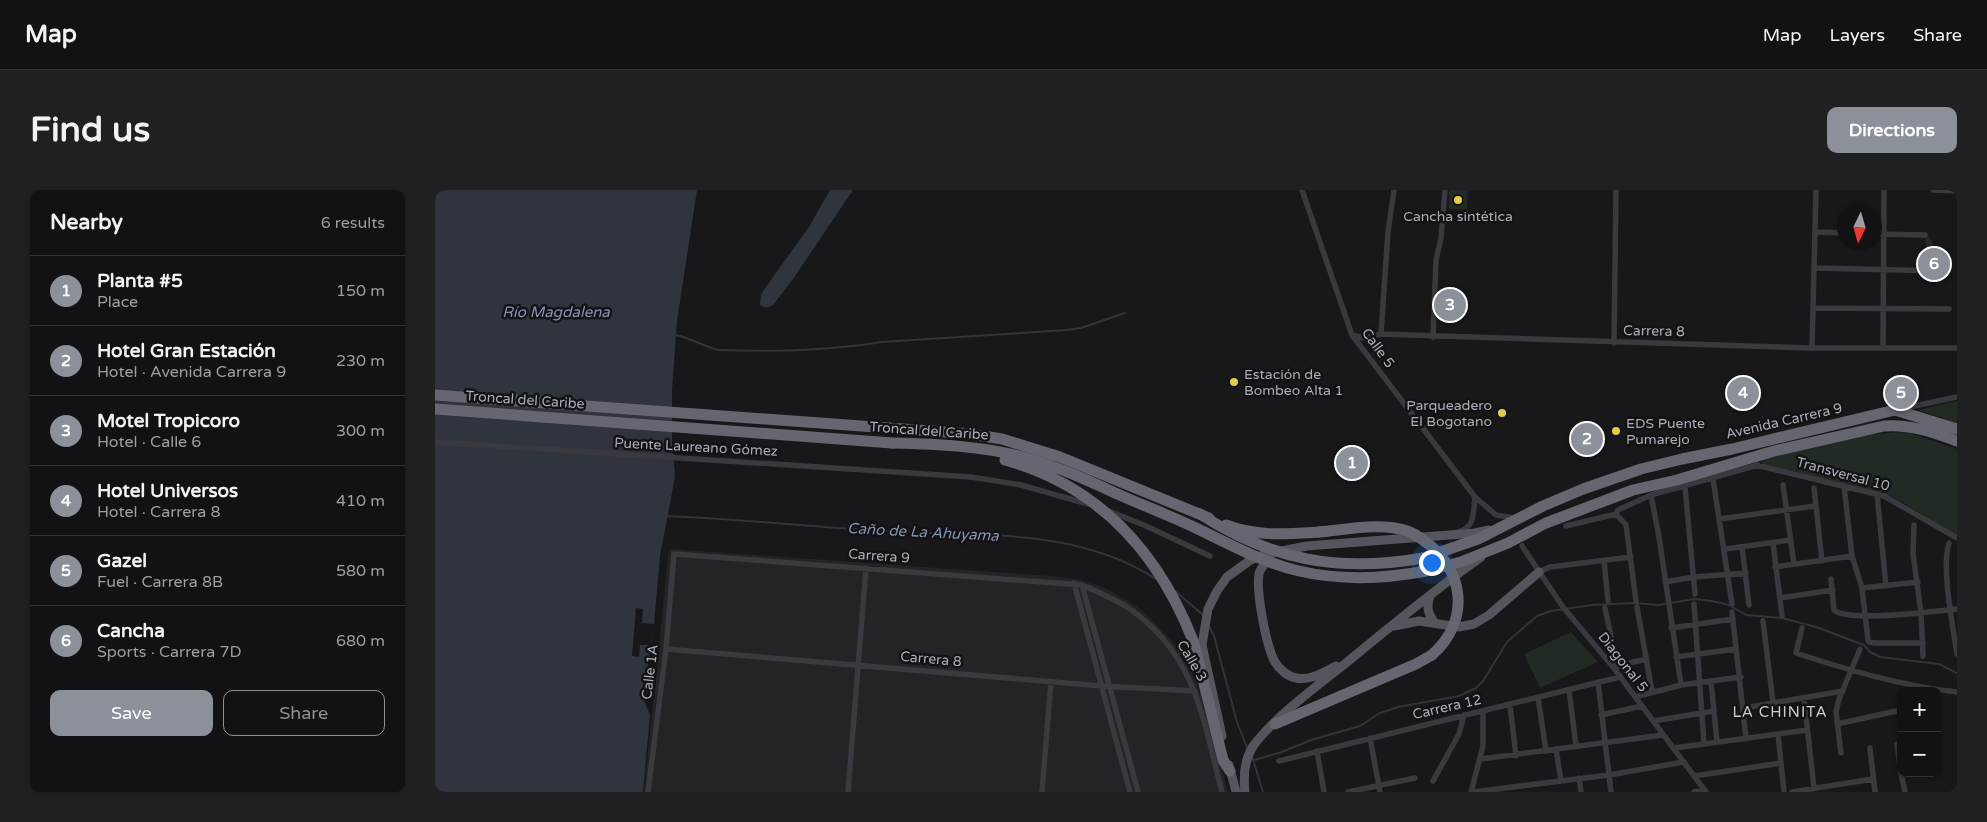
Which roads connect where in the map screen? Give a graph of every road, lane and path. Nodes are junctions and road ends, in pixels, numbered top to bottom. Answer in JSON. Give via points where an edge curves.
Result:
{"nodes":[{"id":1,"x":1302,"y":190,"type":"edge"},
{"id":2,"x":1394,"y":190,"type":"edge"},
{"id":3,"x":1445,"y":190,"type":"edge"},
{"id":4,"x":1616,"y":190,"type":"edge"},
{"id":5,"x":1816,"y":190,"type":"edge"},
{"id":6,"x":1884,"y":190,"type":"edge"},
{"id":7,"x":1933,"y":190,"type":"edge"},
{"id":8,"x":1957,"y":191,"type":"edge"},
{"id":9,"x":1815,"y":232,"type":"junction"},
{"id":10,"x":1837,"y":233,"type":"edge"},
{"id":11,"x":1884,"y":234,"type":"junction"},
{"id":12,"x":1925,"y":236,"type":"dead end"},
{"id":13,"x":1815,"y":268,"type":"junction"},
{"id":14,"x":1883,"y":271,"type":"junction"},
{"id":15,"x":1941,"y":272,"type":"dead end"},
{"id":16,"x":1813,"y":308,"type":"junction"},
{"id":17,"x":1883,"y":308,"type":"junction"},
{"id":18,"x":1949,"y":309,"type":"dead end"},
{"id":19,"x":1381,"y":334,"type":"junction"},
{"id":20,"x":1352,"y":335,"type":"junction"},
{"id":21,"x":1433,"y":337,"type":"junction"},
{"id":22,"x":1614,"y":343,"type":"junction"},
{"id":23,"x":1883,"y":347,"type":"junction"},
{"id":24,"x":1812,"y":348,"type":"junction"},
{"id":25,"x":1957,"y":348,"type":"edge"},
{"id":26,"x":435,"y":395,"type":"edge"},
{"id":27,"x":1957,"y":396,"type":"edge"},
{"id":28,"x":435,"y":409,"type":"edge"},
{"id":29,"x":1895,"y":410,"type":"junction"},
{"id":30,"x":1957,"y":429,"type":"edge"},
{"id":31,"x":1957,"y":441,"type":"edge"},
{"id":32,"x":435,"y":442,"type":"edge"},
{"id":33,"x":892,"y":443,"type":"junction"},
{"id":34,"x":1745,"y":460,"type":"junction"},
{"id":35,"x":1758,"y":465,"type":"junction"},
{"id":36,"x":1713,"y":479,"type":"junction"},
{"id":37,"x":1783,"y":485,"type":"dead end"},
{"id":38,"x":1844,"y":486,"type":"junction"},
{"id":39,"x":1685,"y":487,"type":"junction"},
{"id":40,"x":1814,"y":488,"type":"dead end"},
{"id":41,"x":1877,"y":494,"type":"junction"},
{"id":42,"x":1651,"y":496,"type":"junction"},
{"id":43,"x":1475,"y":497,"type":"junction"},
{"id":44,"x":1815,"y":506,"type":"junction"},
{"id":45,"x":1787,"y":510,"type":"junction"},
{"id":46,"x":1617,"y":512,"type":"junction"},
{"id":47,"x":1199,"y":514,"type":"junction"},
{"id":48,"x":1520,"y":517,"type":"junction"},
{"id":49,"x":1719,"y":519,"type":"junction"},
{"id":50,"x":1914,"y":525,"type":"dead end"},
{"id":51,"x":1566,"y":526,"type":"dead end"},
{"id":52,"x":1502,"y":528,"type":"junction"},
{"id":53,"x":1449,"y":535,"type":"junction"},
{"id":54,"x":1957,"y":538,"type":"edge"},
{"id":55,"x":1791,"y":540,"type":"junction"},
{"id":56,"x":1508,"y":543,"type":"junction"},
{"id":57,"x":1773,"y":543,"type":"junction"},
{"id":58,"x":1949,"y":543,"type":"dead end"},
{"id":59,"x":1522,"y":546,"type":"dead end"},
{"id":60,"x":1742,"y":547,"type":"junction"},
{"id":61,"x":1725,"y":549,"type":"junction"},
{"id":62,"x":1278,"y":552,"type":"junction"},
{"id":63,"x":674,"y":554,"type":"joint"},
{"id":64,"x":1208,"y":555,"type":"dead end"},
{"id":65,"x":1852,"y":556,"type":"junction"},
{"id":66,"x":1631,"y":557,"type":"junction"},
{"id":67,"x":1423,"y":558,"type":"joint"},
{"id":68,"x":1604,"y":560,"type":"junction"},
{"id":69,"x":1822,"y":561,"type":"junction"},
{"id":70,"x":1794,"y":564,"type":"junction"},
{"id":71,"x":1775,"y":567,"type":"junction"},
{"id":72,"x":866,"y":568,"type":"junction"},
{"id":73,"x":1426,"y":571,"type":"joint"},
{"id":74,"x":1539,"y":572,"type":"junction"},
{"id":75,"x":1746,"y":573,"type":"junction"},
{"id":76,"x":1728,"y":575,"type":"junction"},
{"id":77,"x":1694,"y":577,"type":"junction"},
{"id":78,"x":1831,"y":578,"type":"dead end"},
{"id":79,"x":1665,"y":582,"type":"junction"},
{"id":80,"x":1918,"y":582,"type":"junction"},
{"id":81,"x":1074,"y":583,"type":"junction"},
{"id":82,"x":1082,"y":585,"type":"junction"},
{"id":83,"x":1886,"y":586,"type":"junction"},
{"id":84,"x":1862,"y":588,"type":"junction"},
{"id":85,"x":1833,"y":590,"type":"junction"},
{"id":86,"x":1431,"y":594,"type":"junction"},
{"id":87,"x":1695,"y":594,"type":"dead end"},
{"id":88,"x":1779,"y":598,"type":"junction"},
{"id":89,"x":1608,"y":601,"type":"dead end"},
{"id":90,"x":1695,"y":604,"type":"dead end"},
{"id":91,"x":1732,"y":604,"type":"dead end"},
{"id":92,"x":1749,"y":605,"type":"dead end"},
{"id":93,"x":1605,"y":608,"type":"dead end"},
{"id":94,"x":1954,"y":609,"type":"edge"},
{"id":95,"x":1732,"y":612,"type":"dead end"},
{"id":96,"x":1921,"y":613,"type":"junction"},
{"id":97,"x":1782,"y":616,"type":"dead end"},
{"id":98,"x":1865,"y":616,"type":"junction"},
{"id":99,"x":1733,"y":619,"type":"junction"},
{"id":100,"x":1763,"y":621,"type":"dead end"},
{"id":101,"x":1435,"y":623,"type":"junction"},
{"id":102,"x":1696,"y":623,"type":"junction"},
{"id":103,"x":1671,"y":628,"type":"junction"},
{"id":104,"x":1802,"y":628,"type":"dead end"},
{"id":105,"x":1388,"y":629,"type":"junction"},
{"id":106,"x":1923,"y":642,"type":"junction"},
{"id":107,"x":1736,"y":649,"type":"junction"},
{"id":108,"x":1860,"y":649,"type":"dead end"},
{"id":109,"x":665,"y":650,"type":"junction"},
{"id":110,"x":1698,"y":653,"type":"junction"},
{"id":111,"x":1957,"y":654,"type":"edge"},
{"id":112,"x":1923,"y":656,"type":"dead end"},
{"id":113,"x":1676,"y":657,"type":"junction"},
{"id":114,"x":1646,"y":660,"type":"junction"},
{"id":115,"x":1348,"y":661,"type":"junction"},
{"id":116,"x":859,"y":666,"type":"junction"},
{"id":117,"x":1615,"y":666,"type":"junction"},
{"id":118,"x":1851,"y":671,"type":"junction"},
{"id":119,"x":1620,"y":677,"type":"junction"},
{"id":120,"x":1741,"y":677,"type":"junction"},
{"id":121,"x":1711,"y":680,"type":"junction"},
{"id":122,"x":1700,"y":681,"type":"junction"},
{"id":123,"x":1051,"y":682,"type":"junction"},
{"id":124,"x":1598,"y":682,"type":"junction"},
{"id":125,"x":1681,"y":685,"type":"junction"},
{"id":126,"x":1103,"y":686,"type":"junction"},
{"id":127,"x":1110,"y":686,"type":"junction"},
{"id":128,"x":1569,"y":690,"type":"junction"},
{"id":129,"x":1195,"y":691,"type":"junction"},
{"id":130,"x":1652,"y":691,"type":"junction"},
{"id":131,"x":1843,"y":691,"type":"junction"},
{"id":132,"x":1957,"y":692,"type":"edge"},
{"id":133,"x":1538,"y":697,"type":"junction"},
{"id":134,"x":1635,"y":697,"type":"junction"},
{"id":135,"x":1803,"y":698,"type":"junction"},
{"id":136,"x":1773,"y":702,"type":"junction"},
{"id":137,"x":1510,"y":705,"type":"junction"},
{"id":138,"x":1642,"y":706,"type":"junction"},
{"id":139,"x":1744,"y":708,"type":"junction"},
{"id":140,"x":1483,"y":711,"type":"junction"},
{"id":141,"x":1714,"y":711,"type":"junction"},
{"id":142,"x":1897,"y":711,"type":"edge"},
{"id":143,"x":1701,"y":712,"type":"junction"},
{"id":144,"x":1464,"y":715,"type":"junction"},
{"id":145,"x":1601,"y":715,"type":"junction"},
{"id":146,"x":1653,"y":721,"type":"junction"},
{"id":147,"x":1275,"y":724,"type":"junction"},
{"id":148,"x":1837,"y":724,"type":"junction"},
{"id":149,"x":1807,"y":730,"type":"junction"},
{"id":150,"x":1777,"y":734,"type":"junction"},
{"id":151,"x":1663,"y":735,"type":"junction"},
{"id":152,"x":1370,"y":738,"type":"junction"},
{"id":153,"x":1747,"y":738,"type":"junction"},
{"id":154,"x":1717,"y":742,"type":"junction"},
{"id":155,"x":1605,"y":743,"type":"junction"},
{"id":156,"x":1703,"y":744,"type":"junction"},
{"id":157,"x":1575,"y":746,"type":"junction"},
{"id":158,"x":1674,"y":748,"type":"junction"},
{"id":159,"x":1870,"y":748,"type":"dead end"},
{"id":160,"x":1556,"y":749,"type":"junction"},
{"id":161,"x":1317,"y":751,"type":"junction"},
{"id":162,"x":1546,"y":751,"type":"junction"},
{"id":163,"x":1841,"y":753,"type":"dead end"},
{"id":164,"x":1516,"y":756,"type":"junction"},
{"id":165,"x":1481,"y":759,"type":"junction"},
{"id":166,"x":1279,"y":761,"type":"dead end"},
{"id":167,"x":1684,"y":762,"type":"junction"},
{"id":168,"x":1781,"y":763,"type":"junction"},
{"id":169,"x":1230,"y":771,"type":"junction"},
{"id":170,"x":1609,"y":775,"type":"junction"},
{"id":171,"x":1695,"y":776,"type":"junction"},
{"id":172,"x":1902,"y":777,"type":"edge"},
{"id":173,"x":1415,"y":778,"type":"dead end"},
{"id":174,"x":1579,"y":778,"type":"junction"},
{"id":175,"x":1873,"y":778,"type":"junction"},
{"id":176,"x":1433,"y":781,"type":"dead end"},
{"id":177,"x":1561,"y":781,"type":"junction"},
{"id":178,"x":1845,"y":784,"type":"junction"},
{"id":179,"x":1814,"y":788,"type":"junction"},
{"id":180,"x":1379,"y":789,"type":"edge"},
{"id":181,"x":1705,"y":791,"type":"edge"},
{"id":182,"x":648,"y":792,"type":"edge"},
{"id":183,"x":848,"y":792,"type":"edge"},
{"id":184,"x":1042,"y":792,"type":"edge"},
{"id":185,"x":1130,"y":792,"type":"edge"},
{"id":186,"x":1138,"y":792,"type":"edge"},
{"id":187,"x":1222,"y":792,"type":"edge"},
{"id":188,"x":1236,"y":792,"type":"edge"},
{"id":189,"x":1245,"y":792,"type":"edge"},
{"id":190,"x":1325,"y":792,"type":"edge"},
{"id":191,"x":1347,"y":792,"type":"edge"},
{"id":192,"x":1472,"y":792,"type":"edge"},
{"id":193,"x":1581,"y":792,"type":"edge"},
{"id":194,"x":1611,"y":792,"type":"edge"},
{"id":195,"x":1694,"y":792,"type":"edge"},
{"id":196,"x":1784,"y":792,"type":"edge"},
{"id":197,"x":1792,"y":792,"type":"edge"},
{"id":198,"x":1846,"y":792,"type":"edge"},
{"id":199,"x":1875,"y":792,"type":"edge"},
{"id":200,"x":1905,"y":792,"type":"edge"}],
"edges":[{"from":1,"to":20,"type":"street","name":"Calle 5"},
{"from":2,"to":19,"type":"street"},
{"from":3,"to":21,"type":"street","via":[[1436,260]]},
{"from":4,"to":22,"type":"street"},
{"from":5,"to":9,"type":"street"},
{"from":6,"to":11,"type":"street"},
{"from":7,"to":8,"type":"street"},
{"from":9,"to":10,"type":"street"},
{"from":9,"to":13,"type":"street"},
{"from":11,"to":12,"type":"street"},
{"from":11,"to":14,"type":"street"},
{"from":13,"to":14,"type":"street"},
{"from":13,"to":16,"type":"street"},
{"from":14,"to":15,"type":"street"},
{"from":14,"to":17,"type":"street"},
{"from":16,"to":17,"type":"street"},
{"from":16,"to":24,"type":"street"},
{"from":17,"to":18,"type":"street"},
{"from":17,"to":23,"type":"street"},
{"from":19,"to":20,"type":"street","name":"Carrera 8","via":[[1363,338]]},
{"from":19,"to":21,"type":"street","name":"Carrera 8"},
{"from":20,"to":43,"type":"street","name":"Calle 5"},
{"from":21,"to":22,"type":"street","name":"Carrera 8"},
{"from":22,"to":24,"type":"street","name":"Carrera 8"},
{"from":23,"to":24,"type":"street","name":"Carrera 8"},
{"from":23,"to":25,"type":"street","name":"Carrera 8"},
{"from":26,"to":47,"type":"highway","name":"Troncal del Caribe","via":[[971,434],[1045,452]]},
{"from":27,"to":29,"type":"street"},
{"from":28,"to":33,"type":"highway","name":"Troncal del Caribe"},
{"from":29,"to":30,"type":"highway"},
{"from":29,"to":48,"type":"highway","name":"Avenida Carrera 9","via":[[1641,469],[1583,489]]},
{"from":31,"to":34,"type":"highway","name":"Avenida Carrera 9","via":[[1928,430],[1884,426]]},
{"from":32,"to":64,"type":"street","name":"Puente Laureano Gómez","via":[[990,479],[1021,485],[1116,514]]},
{"from":33,"to":73,"type":"highway","name":"Troncal del Caribe","bridge":true,"via":[[969,447],[1027,458],[1092,482],[1237,548],[1298,571],[1346,578],[1385,578]]},
{"from":33,"to":169,"type":"highway","bridge":true,"via":[[999,458],[1042,473],[1079,492],[1118,523],[1147,555],[1171,592],[1194,642],[1223,760]]},
{"from":34,"to":35,"type":"street","name":"Transversal 10"},
{"from":34,"to":56,"type":"highway","name":"Avenida Carrera 9","via":[[1633,490],[1546,523]]},
{"from":35,"to":36,"type":"street"},
{"from":35,"to":38,"type":"street","name":"Transversal 10"},
{"from":36,"to":39,"type":"street"},
{"from":36,"to":49,"type":"street"},
{"from":37,"to":45,"type":"street"},
{"from":38,"to":41,"type":"street","name":"Transversal 10"},
{"from":38,"to":65,"type":"street"},
{"from":39,"to":42,"type":"street"},
{"from":39,"to":77,"type":"street"},
{"from":40,"to":44,"type":"street"},
{"from":41,"to":54,"type":"street","name":"Transversal 10"},
{"from":41,"to":83,"type":"street"},
{"from":42,"to":46,"type":"street"},
{"from":42,"to":79,"type":"street"},
{"from":43,"to":48,"type":"street","name":"Calle 5","via":[[1496,515]]},
{"from":43,"to":53,"type":"street","via":[[1475,511],[1469,526]]},
{"from":44,"to":45,"type":"street"},
{"from":44,"to":69,"type":"street"},
{"from":45,"to":49,"type":"street"},
{"from":45,"to":55,"type":"street"},
{"from":46,"to":51,"type":"street"},
{"from":46,"to":66,"type":"street","via":[[1626,524]]},
{"from":47,"to":67,"type":"highway","name":"Troncal del Caribe","bridge":true,"via":[[1246,540],[1295,557],[1363,565]]},
{"from":47,"to":147,"type":"highway","bridge":true,"via":[[1250,533],[1401,529],[1436,549],[1453,574],[1458,604],[1453,625],[1443,644],[1432,654],[1416,664]]},
{"from":48,"to":52,"type":"highway","name":"Avenida Carrera 9"},
{"from":49,"to":61,"type":"street"},
{"from":50,"to":80,"type":"street","via":[[1913,553]]},
{"from":52,"to":53,"type":"main road"},
{"from":52,"to":67,"type":"highway","name":"Avenida Carrera 9"},
{"from":53,"to":62,"type":"main road","via":[[1307,546]]},
{"from":55,"to":57,"type":"street"},
{"from":55,"to":70,"type":"street"},
{"from":56,"to":73,"type":"highway","name":"Avenida Carrera 9","via":[[1461,562]]},
{"from":56,"to":86,"type":"main road","via":[[1484,555]]},
{"from":57,"to":60,"type":"street"},
{"from":57,"to":71,"type":"street"},
{"from":58,"to":94,"type":"street","via":[[1946,558]]},
{"from":59,"to":74,"type":"street","name":"Diagonal 5"},
{"from":60,"to":61,"type":"street"},
{"from":60,"to":75,"type":"street"},
{"from":61,"to":76,"type":"street"},
{"from":62,"to":115,"type":"main road","via":[[1259,574],[1267,643],[1275,662],[1281,671],[1295,678],[1307,678]]},
{"from":62,"to":169,"type":"main road","via":[[1265,554],[1227,577],[1208,609],[1203,631],[1204,659]]},
{"from":63,"to":72,"type":"street","name":"Carrera 9"},
{"from":63,"to":109,"type":"street","name":"Calle 1A"},
{"from":65,"to":69,"type":"street"},
{"from":65,"to":84,"type":"street"},
{"from":66,"to":68,"type":"street"},
{"from":66,"to":114,"type":"street"},
{"from":68,"to":74,"type":"street","via":[[1550,566]]},
{"from":68,"to":89,"type":"street"},
{"from":69,"to":70,"type":"street"},
{"from":70,"to":71,"type":"street"},
{"from":71,"to":88,"type":"street"},
{"from":72,"to":81,"type":"street","name":"Carrera 9"},
{"from":72,"to":116,"type":"street"},
{"from":74,"to":101,"type":"main road","via":[[1489,615],[1473,624],[1459,627]]},
{"from":74,"to":117,"type":"street","name":"Diagonal 5","via":[[1565,609]]},
{"from":75,"to":76,"type":"street"},
{"from":75,"to":92,"type":"street"},
{"from":76,"to":77,"type":"street"},
{"from":76,"to":91,"type":"street"},
{"from":77,"to":79,"type":"street"},
{"from":77,"to":87,"type":"street"},
{"from":78,"to":85,"type":"street"},
{"from":79,"to":103,"type":"street"},
{"from":80,"to":83,"type":"street"},
{"from":80,"to":96,"type":"street"},
{"from":81,"to":82,"type":"street","name":"Carrera 9"},
{"from":81,"to":126,"type":"street"},
{"from":82,"to":127,"type":"street"},
{"from":82,"to":129,"type":"street","name":"Calle 3","via":[[1114,599],[1150,624],[1167,642]]},
{"from":83,"to":84,"type":"street"},
{"from":84,"to":98,"type":"street"},
{"from":85,"to":88,"type":"street"},
{"from":85,"to":98,"type":"street","via":[[1834,610],[1838,614]]},
{"from":86,"to":101,"type":"main road","via":[[1427,609]]},
{"from":86,"to":105,"type":"main road"},
{"from":88,"to":97,"type":"street"},
{"from":90,"to":102,"type":"street"},
{"from":93,"to":117,"type":"street"},
{"from":94,"to":96,"type":"street"},
{"from":94,"to":111,"type":"street"},
{"from":95,"to":99,"type":"street"},
{"from":96,"to":98,"type":"street"},
{"from":96,"to":106,"type":"street"},
{"from":98,"to":106,"type":"street","via":[[1869,642]]},
{"from":99,"to":102,"type":"street"},
{"from":99,"to":107,"type":"street"},
{"from":100,"to":136,"type":"street"},
{"from":101,"to":105,"type":"main road","via":[[1403,623]]},
{"from":102,"to":103,"type":"street"},
{"from":102,"to":110,"type":"street"},
{"from":103,"to":113,"type":"street"},
{"from":104,"to":118,"type":"street","via":[[1796,653]]},
{"from":105,"to":115,"type":"main road"},
{"from":106,"to":112,"type":"street"},
{"from":107,"to":110,"type":"street"},
{"from":107,"to":120,"type":"street"},
{"from":108,"to":118,"type":"street"},
{"from":109,"to":116,"type":"street","name":"Carrera 8"},
{"from":109,"to":182,"type":"street","name":"Calle 1A"},
{"from":110,"to":113,"type":"street"},
{"from":110,"to":122,"type":"street"},
{"from":113,"to":125,"type":"street"},
{"from":114,"to":117,"type":"street"},
{"from":114,"to":130,"type":"street"},
{"from":115,"to":147,"type":"main road"},
{"from":116,"to":123,"type":"street","name":"Carrera 8"},
{"from":116,"to":183,"type":"street"},
{"from":117,"to":119,"type":"street","name":"Diagonal 5"},
{"from":118,"to":131,"type":"street"},
{"from":118,"to":132,"type":"street"},
{"from":119,"to":124,"type":"street","name":"Carrera 12"},
{"from":119,"to":134,"type":"street","name":"Diagonal 5"},
{"from":120,"to":121,"type":"street"},
{"from":120,"to":139,"type":"street"},
{"from":121,"to":122,"type":"street"},
{"from":121,"to":141,"type":"street"},
{"from":122,"to":125,"type":"street"},
{"from":122,"to":143,"type":"street"},
{"from":123,"to":126,"type":"street","name":"Carrera 8"},
{"from":123,"to":184,"type":"street"},
{"from":124,"to":128,"type":"street","name":"Carrera 12"},
{"from":124,"to":145,"type":"street"},
{"from":125,"to":130,"type":"street"},
{"from":126,"to":127,"type":"street","name":"Carrera 8"},
{"from":126,"to":185,"type":"street"},
{"from":127,"to":129,"type":"street","name":"Carrera 8"},
{"from":127,"to":186,"type":"street"},
{"from":128,"to":133,"type":"street","name":"Carrera 12"},
{"from":128,"to":157,"type":"street"},
{"from":129,"to":187,"type":"street","name":"Calle 3"},
{"from":130,"to":134,"type":"street"},
{"from":131,"to":135,"type":"street"},
{"from":131,"to":148,"type":"street","via":[[1836,712]]},
{"from":133,"to":137,"type":"street","name":"Carrera 12"},
{"from":133,"to":162,"type":"street"},
{"from":134,"to":138,"type":"street","name":"Diagonal 5"},
{"from":135,"to":136,"type":"street"},
{"from":135,"to":149,"type":"street"},
{"from":136,"to":139,"type":"street"},
{"from":137,"to":140,"type":"street","name":"Carrera 12"},
{"from":137,"to":164,"type":"street"},
{"from":138,"to":145,"type":"street"},
{"from":138,"to":146,"type":"street","name":"Diagonal 5"},
{"from":139,"to":153,"type":"street"},
{"from":140,"to":144,"type":"street","name":"Carrera 12"},
{"from":140,"to":165,"type":"street"},
{"from":141,"to":143,"type":"street"},
{"from":141,"to":154,"type":"street"},
{"from":142,"to":148,"type":"street"},
{"from":143,"to":146,"type":"street"},
{"from":143,"to":156,"type":"street"},
{"from":144,"to":152,"type":"street","name":"Carrera 12"},
{"from":144,"to":176,"type":"street","via":[[1459,734]]},
{"from":145,"to":155,"type":"street"},
{"from":146,"to":151,"type":"street","name":"Diagonal 5"},
{"from":147,"to":189,"type":"main road","via":[[1249,752],[1245,765]]},
{"from":148,"to":163,"type":"street"},
{"from":149,"to":150,"type":"street"},
{"from":149,"to":179,"type":"street"},
{"from":150,"to":153,"type":"street"},
{"from":150,"to":168,"type":"street"},
{"from":151,"to":155,"type":"street"},
{"from":151,"to":158,"type":"street","name":"Diagonal 5"},
{"from":152,"to":161,"type":"street","name":"Carrera 12"},
{"from":152,"to":180,"type":"street"},
{"from":153,"to":154,"type":"street"},
{"from":154,"to":156,"type":"street"},
{"from":155,"to":157,"type":"street"},
{"from":155,"to":170,"type":"street"},
{"from":156,"to":158,"type":"street"},
{"from":157,"to":160,"type":"street"},
{"from":158,"to":167,"type":"street","name":"Diagonal 5"},
{"from":159,"to":175,"type":"street"},
{"from":160,"to":162,"type":"street"},
{"from":160,"to":177,"type":"street"},
{"from":161,"to":166,"type":"street","name":"Carrera 12"},
{"from":161,"to":190,"type":"street"},
{"from":162,"to":164,"type":"street"},
{"from":164,"to":165,"type":"street"},
{"from":165,"to":192,"type":"street"},
{"from":167,"to":170,"type":"street"},
{"from":167,"to":171,"type":"street","name":"Diagonal 5"},
{"from":168,"to":171,"type":"street"},
{"from":168,"to":196,"type":"street"},
{"from":169,"to":188,"type":"main road"},
{"from":170,"to":174,"type":"street"},
{"from":170,"to":194,"type":"street"},
{"from":171,"to":181,"type":"street","name":"Diagonal 5"},
{"from":172,"to":200,"type":"street"},
{"from":173,"to":180,"type":"street"},
{"from":174,"to":177,"type":"street"},
{"from":174,"to":193,"type":"street"},
{"from":175,"to":178,"type":"street"},
{"from":175,"to":199,"type":"street"},
{"from":177,"to":192,"type":"street"},
{"from":178,"to":179,"type":"street"},
{"from":178,"to":198,"type":"street"},
{"from":179,"to":197,"type":"street"},
{"from":180,"to":191,"type":"street"},
{"from":181,"to":195,"type":"street"}]}
